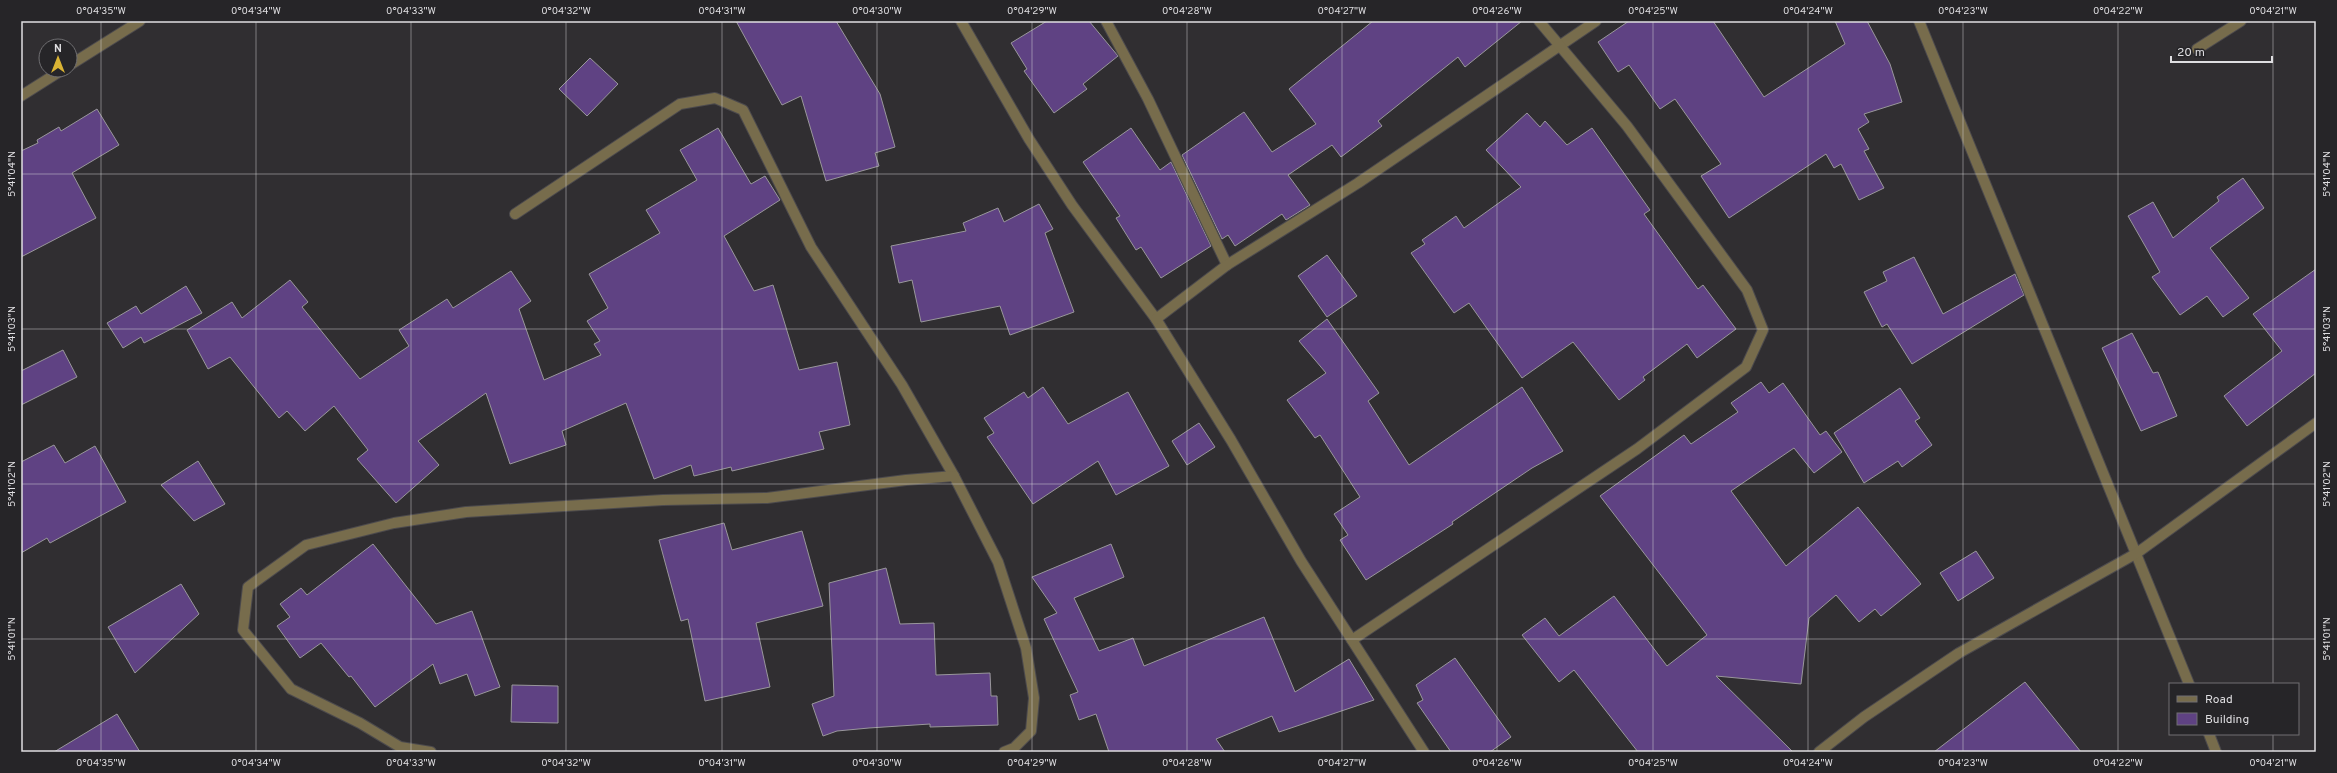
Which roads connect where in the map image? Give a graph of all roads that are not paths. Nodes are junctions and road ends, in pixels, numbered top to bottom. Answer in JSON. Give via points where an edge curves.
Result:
{"nodes":[{"id":1,"x":140,"y":21,"type":"edge"},
{"id":2,"x":961,"y":21,"type":"edge"},
{"id":3,"x":1106,"y":21,"type":"edge"},
{"id":4,"x":1539,"y":21,"type":"edge"},
{"id":5,"x":1596,"y":21,"type":"edge"},
{"id":6,"x":1919,"y":21,"type":"edge"},
{"id":7,"x":2241,"y":21,"type":"edge"},
{"id":8,"x":1558,"y":45,"type":"junction"},
{"id":9,"x":2197,"y":49,"type":"dead end"},
{"id":10,"x":78,"y":60,"type":"edge"},
{"id":11,"x":49,"y":78,"type":"edge"},
{"id":12,"x":21,"y":96,"type":"edge"},
{"id":13,"x":515,"y":214,"type":"dead end"},
{"id":14,"x":1227,"y":265,"type":"junction"},
{"id":15,"x":1156,"y":319,"type":"junction"},
{"id":16,"x":2316,"y":423,"type":"edge"},
{"id":17,"x":954,"y":476,"type":"junction"},
{"id":18,"x":2137,"y":553,"type":"junction"},
{"id":19,"x":1352,"y":640,"type":"junction"},
{"id":20,"x":2189,"y":683,"type":"edge"},
{"id":21,"x":2209,"y":735,"type":"edge"},
{"id":22,"x":431,"y":752,"type":"edge"},
{"id":23,"x":1004,"y":752,"type":"edge"},
{"id":24,"x":1424,"y":752,"type":"edge"},
{"id":25,"x":1819,"y":752,"type":"edge"},
{"id":26,"x":2216,"y":752,"type":"edge"}],
"edges":[{"from":1,"to":10,"type":"street"},
{"from":2,"to":15,"type":"street","via":[[1033,146],[1072,205]]},
{"from":3,"to":14,"type":"street","via":[[1148,99]]},
{"from":4,"to":8,"type":"street"},
{"from":5,"to":8,"type":"street"},
{"from":6,"to":18,"type":"street"},
{"from":7,"to":9,"type":"street"},
{"from":8,"to":14,"type":"street","via":[[1358,182]]},
{"from":8,"to":19,"type":"street","via":[[1627,126],[1747,290],[1763,330],[1746,366],[1637,449]]},
{"from":11,"to":12,"type":"street"},
{"from":13,"to":17,"type":"street","via":[[680,104],[715,98],[743,110],[811,247],[902,386]]},
{"from":14,"to":15,"type":"street"},
{"from":15,"to":19,"type":"street","via":[[1231,440],[1301,561]]},
{"from":16,"to":18,"type":"street"},
{"from":17,"to":22,"type":"street","via":[[767,498],[663,500],[466,512],[401,522],[306,545],[248,587],[243,630],[291,689],[360,723],[400,747]]},
{"from":17,"to":23,"type":"street","via":[[998,562],[1026,648],[1034,698],[1031,731],[1014,748]]},
{"from":18,"to":20,"type":"street"},
{"from":18,"to":25,"type":"street","via":[[1959,653],[1864,717]]},
{"from":19,"to":24,"type":"street"},
{"from":21,"to":26,"type":"street"}]}
